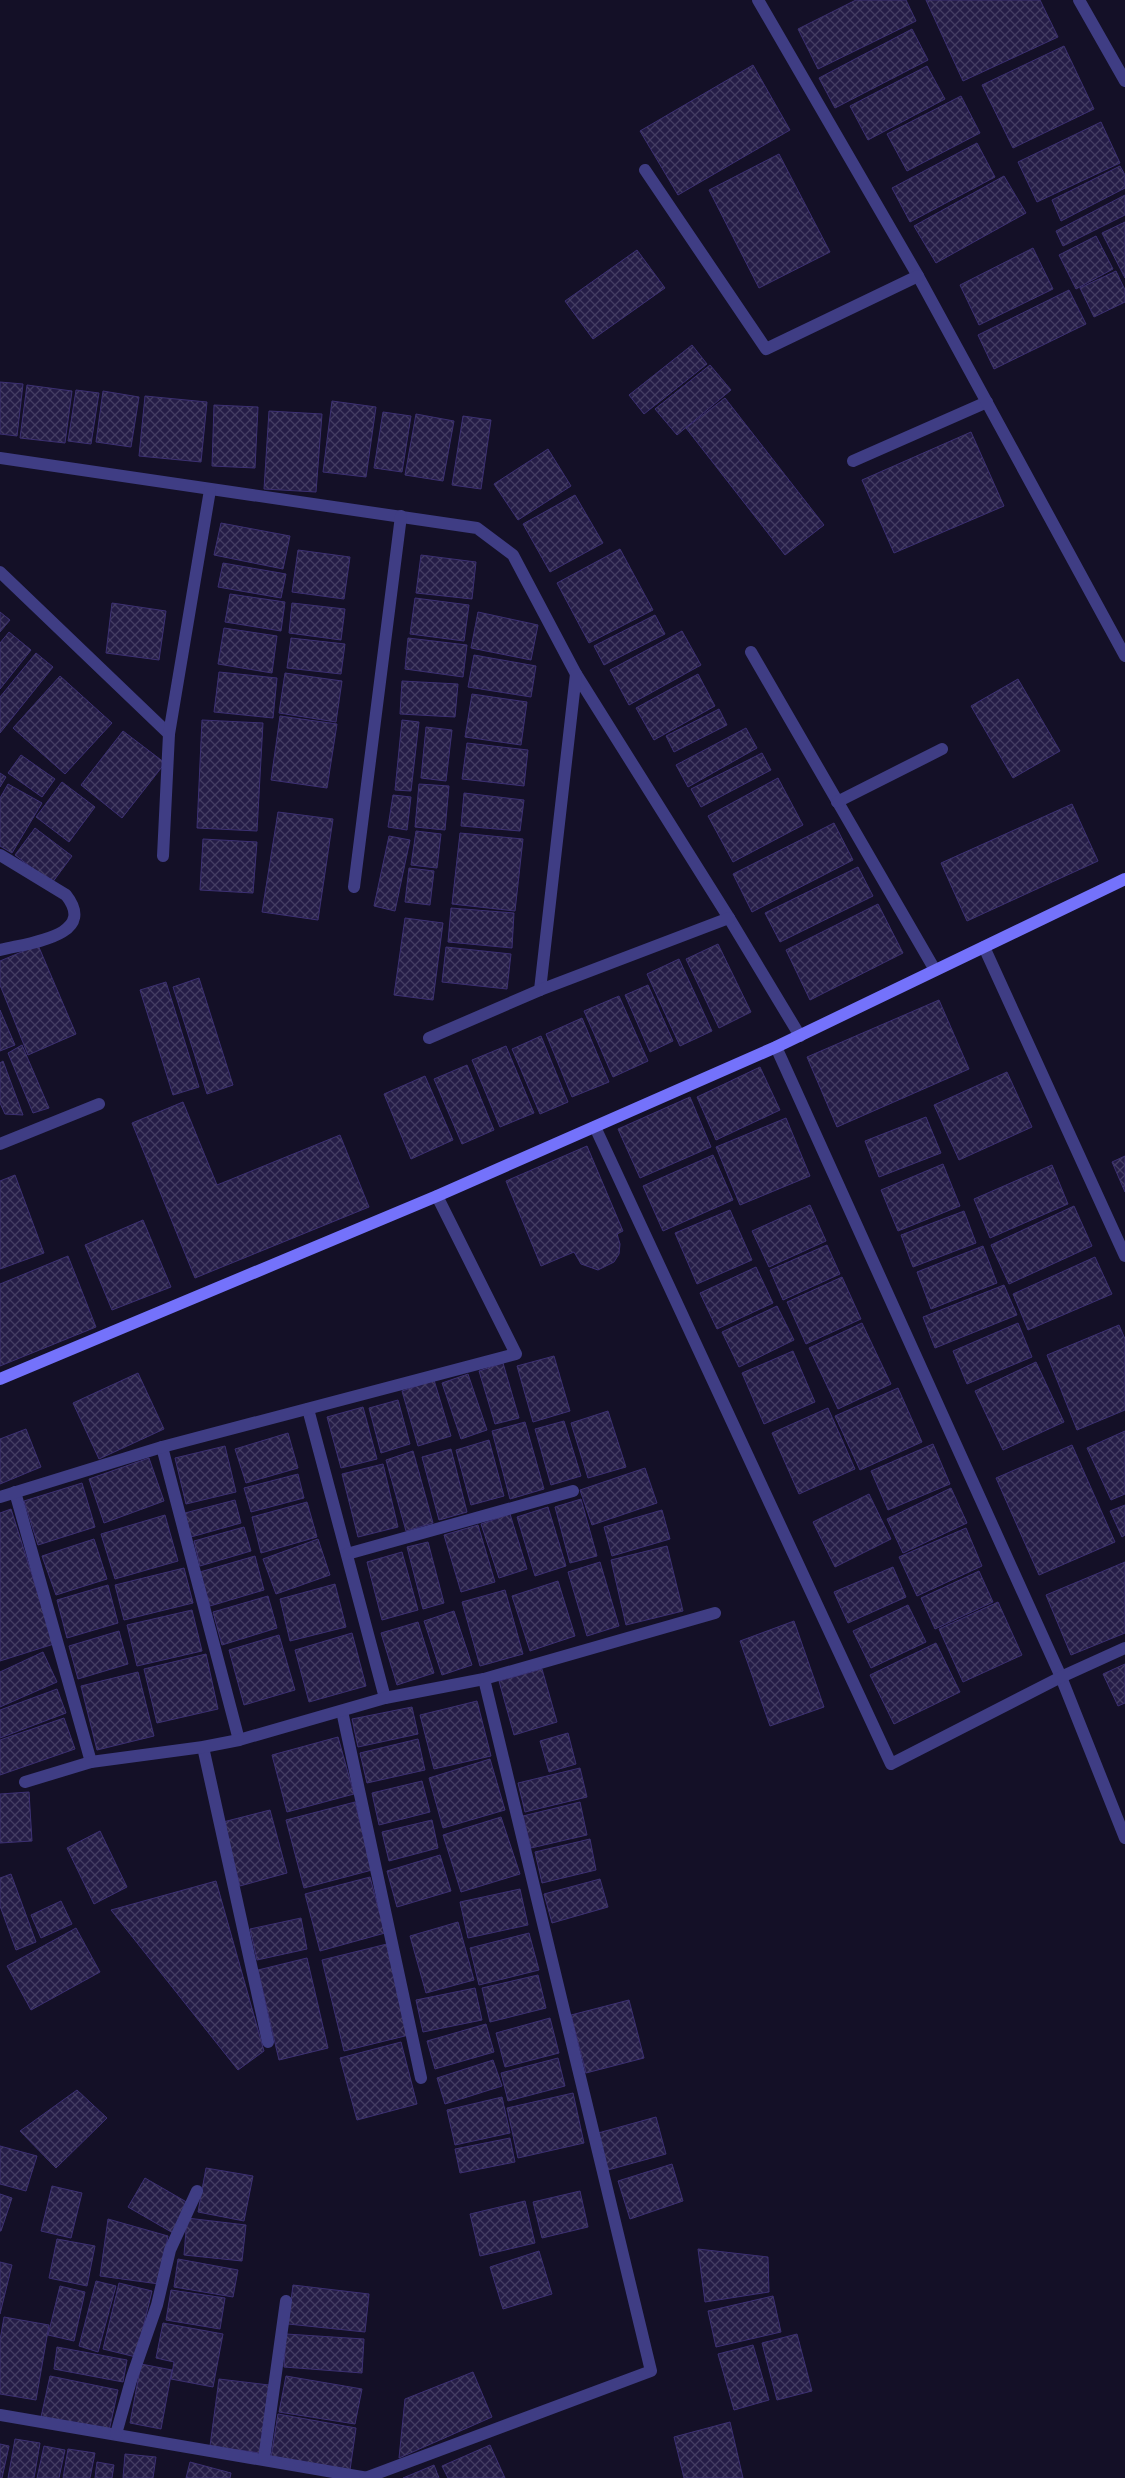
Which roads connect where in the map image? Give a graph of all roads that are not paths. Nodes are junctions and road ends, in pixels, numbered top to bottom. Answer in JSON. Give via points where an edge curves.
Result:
{"nodes":[{"id":1,"x":758,"y":0,"type":"edge"},
{"id":2,"x":1079,"y":0,"type":"edge"},
{"id":3,"x":1125,"y":81,"type":"edge"},
{"id":4,"x":645,"y":170,"type":"dead end"},
{"id":5,"x":918,"y":276,"type":"junction"},
{"id":6,"x":988,"y":402,"type":"junction"},
{"id":7,"x":0,"y":458,"type":"edge"},
{"id":8,"x":853,"y":461,"type":"dead end"},
{"id":9,"x":210,"y":490,"type":"junction"},
{"id":10,"x":401,"y":516,"type":"junction"},
{"id":11,"x":0,"y":572,"type":"edge"},
{"id":12,"x":751,"y":652,"type":"dead end"},
{"id":13,"x":1125,"y":656,"type":"edge"},
{"id":14,"x":576,"y":674,"type":"junction"},
{"id":15,"x":169,"y":734,"type":"junction"},
{"id":16,"x":942,"y":749,"type":"dead end"},
{"id":17,"x":837,"y":802,"type":"junction"},
{"id":18,"x":0,"y":855,"type":"edge"},
{"id":19,"x":163,"y":856,"type":"dead end"},
{"id":20,"x":1125,"y":879,"type":"edge"},
{"id":21,"x":354,"y":887,"type":"dead end"},
{"id":22,"x":729,"y":918,"type":"junction"},
{"id":23,"x":984,"y":948,"type":"junction"},
{"id":24,"x":0,"y":950,"type":"edge"},
{"id":25,"x":935,"y":970,"type":"junction"},
{"id":26,"x":540,"y":990,"type":"junction"},
{"id":27,"x":800,"y":1036,"type":"junction"},
{"id":28,"x":429,"y":1038,"type":"dead end"},
{"id":29,"x":776,"y":1047,"type":"junction"},
{"id":30,"x":99,"y":1104,"type":"dead end"},
{"id":31,"x":595,"y":1127,"type":"junction"},
{"id":32,"x":0,"y":1144,"type":"edge"},
{"id":33,"x":437,"y":1196,"type":"junction"},
{"id":34,"x":1125,"y":1256,"type":"edge"},
{"id":35,"x":0,"y":1379,"type":"edge"},
{"id":36,"x":308,"y":1409,"type":"junction"},
{"id":37,"x":162,"y":1447,"type":"junction"},
{"id":38,"x":573,"y":1491,"type":"dead end"},
{"id":39,"x":15,"y":1492,"type":"junction"},
{"id":40,"x":0,"y":1497,"type":"edge"},
{"id":41,"x":347,"y":1554,"type":"junction"},
{"id":42,"x":715,"y":1613,"type":"dead end"},
{"id":43,"x":1125,"y":1648,"type":"edge"},
{"id":44,"x":1061,"y":1677,"type":"junction"},
{"id":45,"x":484,"y":1679,"type":"junction"},
{"id":46,"x":385,"y":1698,"type":"junction"},
{"id":47,"x":342,"y":1711,"type":"junction"},
{"id":48,"x":239,"y":1740,"type":"junction"},
{"id":49,"x":203,"y":1747,"type":"junction"},
{"id":50,"x":91,"y":1762,"type":"junction"},
{"id":51,"x":25,"y":1782,"type":"dead end"},
{"id":52,"x":1125,"y":1838,"type":"edge"},
{"id":53,"x":268,"y":2042,"type":"dead end"},
{"id":54,"x":421,"y":2078,"type":"dead end"},
{"id":55,"x":197,"y":2191,"type":"dead end"},
{"id":56,"x":286,"y":2301,"type":"dead end"},
{"id":57,"x":0,"y":2415,"type":"edge"},
{"id":58,"x":116,"y":2434,"type":"junction"},
{"id":59,"x":264,"y":2459,"type":"junction"},
{"id":60,"x":367,"y":2478,"type":"edge"}],
"edges":[{"from":1,"to":5,"type":"street"},
{"from":2,"to":3,"type":"street"},
{"from":4,"to":5,"type":"street","via":[[766,349]]},
{"from":5,"to":6,"type":"street"},
{"from":6,"to":8,"type":"street"},
{"from":6,"to":13,"type":"street"},
{"from":7,"to":9,"type":"street"},
{"from":9,"to":10,"type":"street"},
{"from":9,"to":15,"type":"street"},
{"from":10,"to":14,"type":"street","via":[[477,528],[514,555]]},
{"from":10,"to":21,"type":"street"},
{"from":11,"to":15,"type":"street"},
{"from":12,"to":17,"type":"street"},
{"from":14,"to":22,"type":"street"},
{"from":14,"to":26,"type":"street"},
{"from":15,"to":19,"type":"street"},
{"from":16,"to":17,"type":"street"},
{"from":17,"to":25,"type":"street"},
{"from":18,"to":24,"type":"street","via":[[66,895],[73,905],[73,918],[69,929],[60,935]]},
{"from":20,"to":23,"type":"street"},
{"from":22,"to":26,"type":"street"},
{"from":22,"to":27,"type":"street"},
{"from":23,"to":25,"type":"street"},
{"from":23,"to":34,"type":"street"},
{"from":25,"to":27,"type":"street"},
{"from":26,"to":28,"type":"street"},
{"from":27,"to":29,"type":"street"},
{"from":29,"to":31,"type":"street"},
{"from":29,"to":44,"type":"street"},
{"from":30,"to":32,"type":"street"},
{"from":31,"to":33,"type":"street"},
{"from":31,"to":44,"type":"street","via":[[891,1764]]},
{"from":33,"to":35,"type":"street"},
{"from":33,"to":36,"type":"street","via":[[516,1354]]},
{"from":36,"to":37,"type":"street"},
{"from":36,"to":41,"type":"street"},
{"from":37,"to":39,"type":"street"},
{"from":37,"to":48,"type":"street"},
{"from":38,"to":41,"type":"street"},
{"from":39,"to":40,"type":"street"},
{"from":39,"to":50,"type":"street"},
{"from":41,"to":46,"type":"street"},
{"from":42,"to":45,"type":"street"},
{"from":43,"to":44,"type":"street"},
{"from":44,"to":52,"type":"street"},
{"from":45,"to":46,"type":"street"},
{"from":45,"to":60,"type":"street","via":[[651,2371]]},
{"from":46,"to":47,"type":"street"},
{"from":47,"to":48,"type":"street"},
{"from":47,"to":54,"type":"street"},
{"from":48,"to":49,"type":"street"},
{"from":49,"to":50,"type":"street"},
{"from":49,"to":53,"type":"street"},
{"from":50,"to":51,"type":"street"},
{"from":55,"to":58,"type":"street","via":[[175,2237]]},
{"from":56,"to":59,"type":"street"},
{"from":57,"to":58,"type":"street"},
{"from":58,"to":59,"type":"street"},
{"from":59,"to":60,"type":"street"}]}
